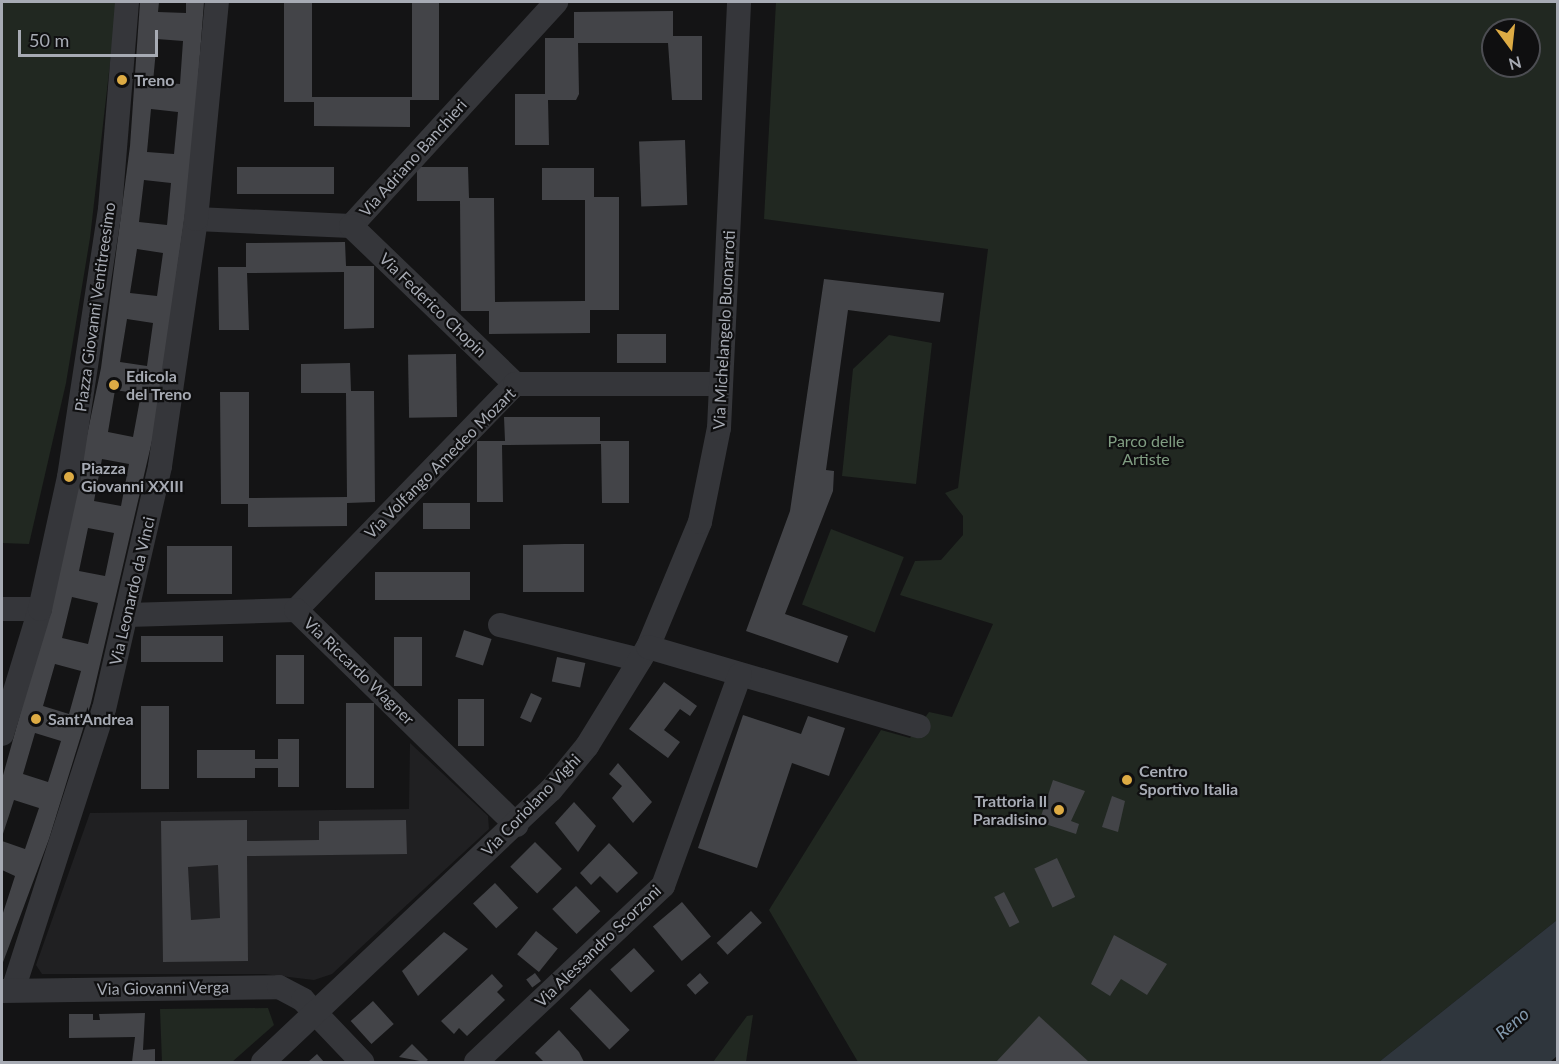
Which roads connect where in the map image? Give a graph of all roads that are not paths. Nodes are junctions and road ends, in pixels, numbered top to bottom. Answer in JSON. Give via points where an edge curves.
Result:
{"nodes":[{"id":1,"x":128,"y":2,"type":"edge"},
{"id":2,"x":217,"y":2,"type":"edge"},
{"id":3,"x":556,"y":2,"type":"edge"},
{"id":4,"x":739,"y":2,"type":"edge"},
{"id":5,"x":196,"y":219,"type":"junction"},
{"id":6,"x":351,"y":226,"type":"junction"},
{"id":7,"x":515,"y":384,"type":"junction"},
{"id":8,"x":721,"y":384,"type":"junction"},
{"id":9,"x":2,"y":609,"type":"edge"},
{"id":10,"x":40,"y":609,"type":"junction"},
{"id":11,"x":296,"y":610,"type":"junction"},
{"id":12,"x":127,"y":615,"type":"junction"},
{"id":13,"x":500,"y":625,"type":"dead end"},
{"id":14,"x":644,"y":653,"type":"junction"},
{"id":15,"x":740,"y":675,"type":"junction"},
{"id":16,"x":918,"y":726,"type":"dead end"},
{"id":17,"x":2,"y":734,"type":"edge"},
{"id":18,"x":516,"y":825,"type":"junction"},
{"id":19,"x":7,"y":991,"type":"edge"},
{"id":20,"x":315,"y":1014,"type":"junction"},
{"id":21,"x":263,"y":1062,"type":"edge"},
{"id":22,"x":362,"y":1062,"type":"edge"},
{"id":23,"x":476,"y":1062,"type":"edge"}],
"edges":[{"from":1,"to":10,"type":"street","name":"Piazza Giovanni Ventitreesimo","via":[[98,299]]},
{"from":2,"to":5,"type":"street","name":"Via Leonardo da Vinci"},
{"from":3,"to":6,"type":"street","name":"Via Adriano Banchieri"},
{"from":4,"to":8,"type":"street","name":"Via Michelangelo Buonarroti"},
{"from":5,"to":6,"type":"street","name":"Via Adriano Banchieri"},
{"from":5,"to":12,"type":"street","name":"Via Leonardo da Vinci","via":[[166,435]]},
{"from":6,"to":7,"type":"street","name":"Via Federico Chopin"},
{"from":7,"to":8,"type":"street","name":"Via Volfango Amedeo Mozart"},
{"from":7,"to":11,"type":"street","name":"Via Volfango Amedeo Mozart"},
{"from":8,"to":14,"type":"street","name":"Via Michelangelo Buonarroti","via":[[700,522]]},
{"from":9,"to":10,"type":"street"},
{"from":10,"to":17,"type":"street","name":"Piazza Giovanni Ventitreesimo"},
{"from":11,"to":12,"type":"street","name":"Via Riccardo Wagner"},
{"from":11,"to":18,"type":"street","name":"Via Riccardo Wagner"},
{"from":12,"to":19,"type":"street","name":"Via Leonardo da Vinci","via":[[74,810]]},
{"from":13,"to":14,"type":"street"},
{"from":14,"to":15,"type":"street"},
{"from":14,"to":18,"type":"street","name":"Via Coriolano Vighi","via":[[587,746]]},
{"from":15,"to":16,"type":"street"},
{"from":15,"to":23,"type":"street","name":"Via Alessandro Scorzoni","via":[[663,886]]},
{"from":18,"to":20,"type":"street","name":"Via Coriolano Vighi"},
{"from":19,"to":20,"type":"street","name":"Via Giovanni Verga","via":[[279,987],[292,992]]},
{"from":20,"to":21,"type":"street","name":"Via Coriolano Vighi"},
{"from":20,"to":22,"type":"street"}]}
